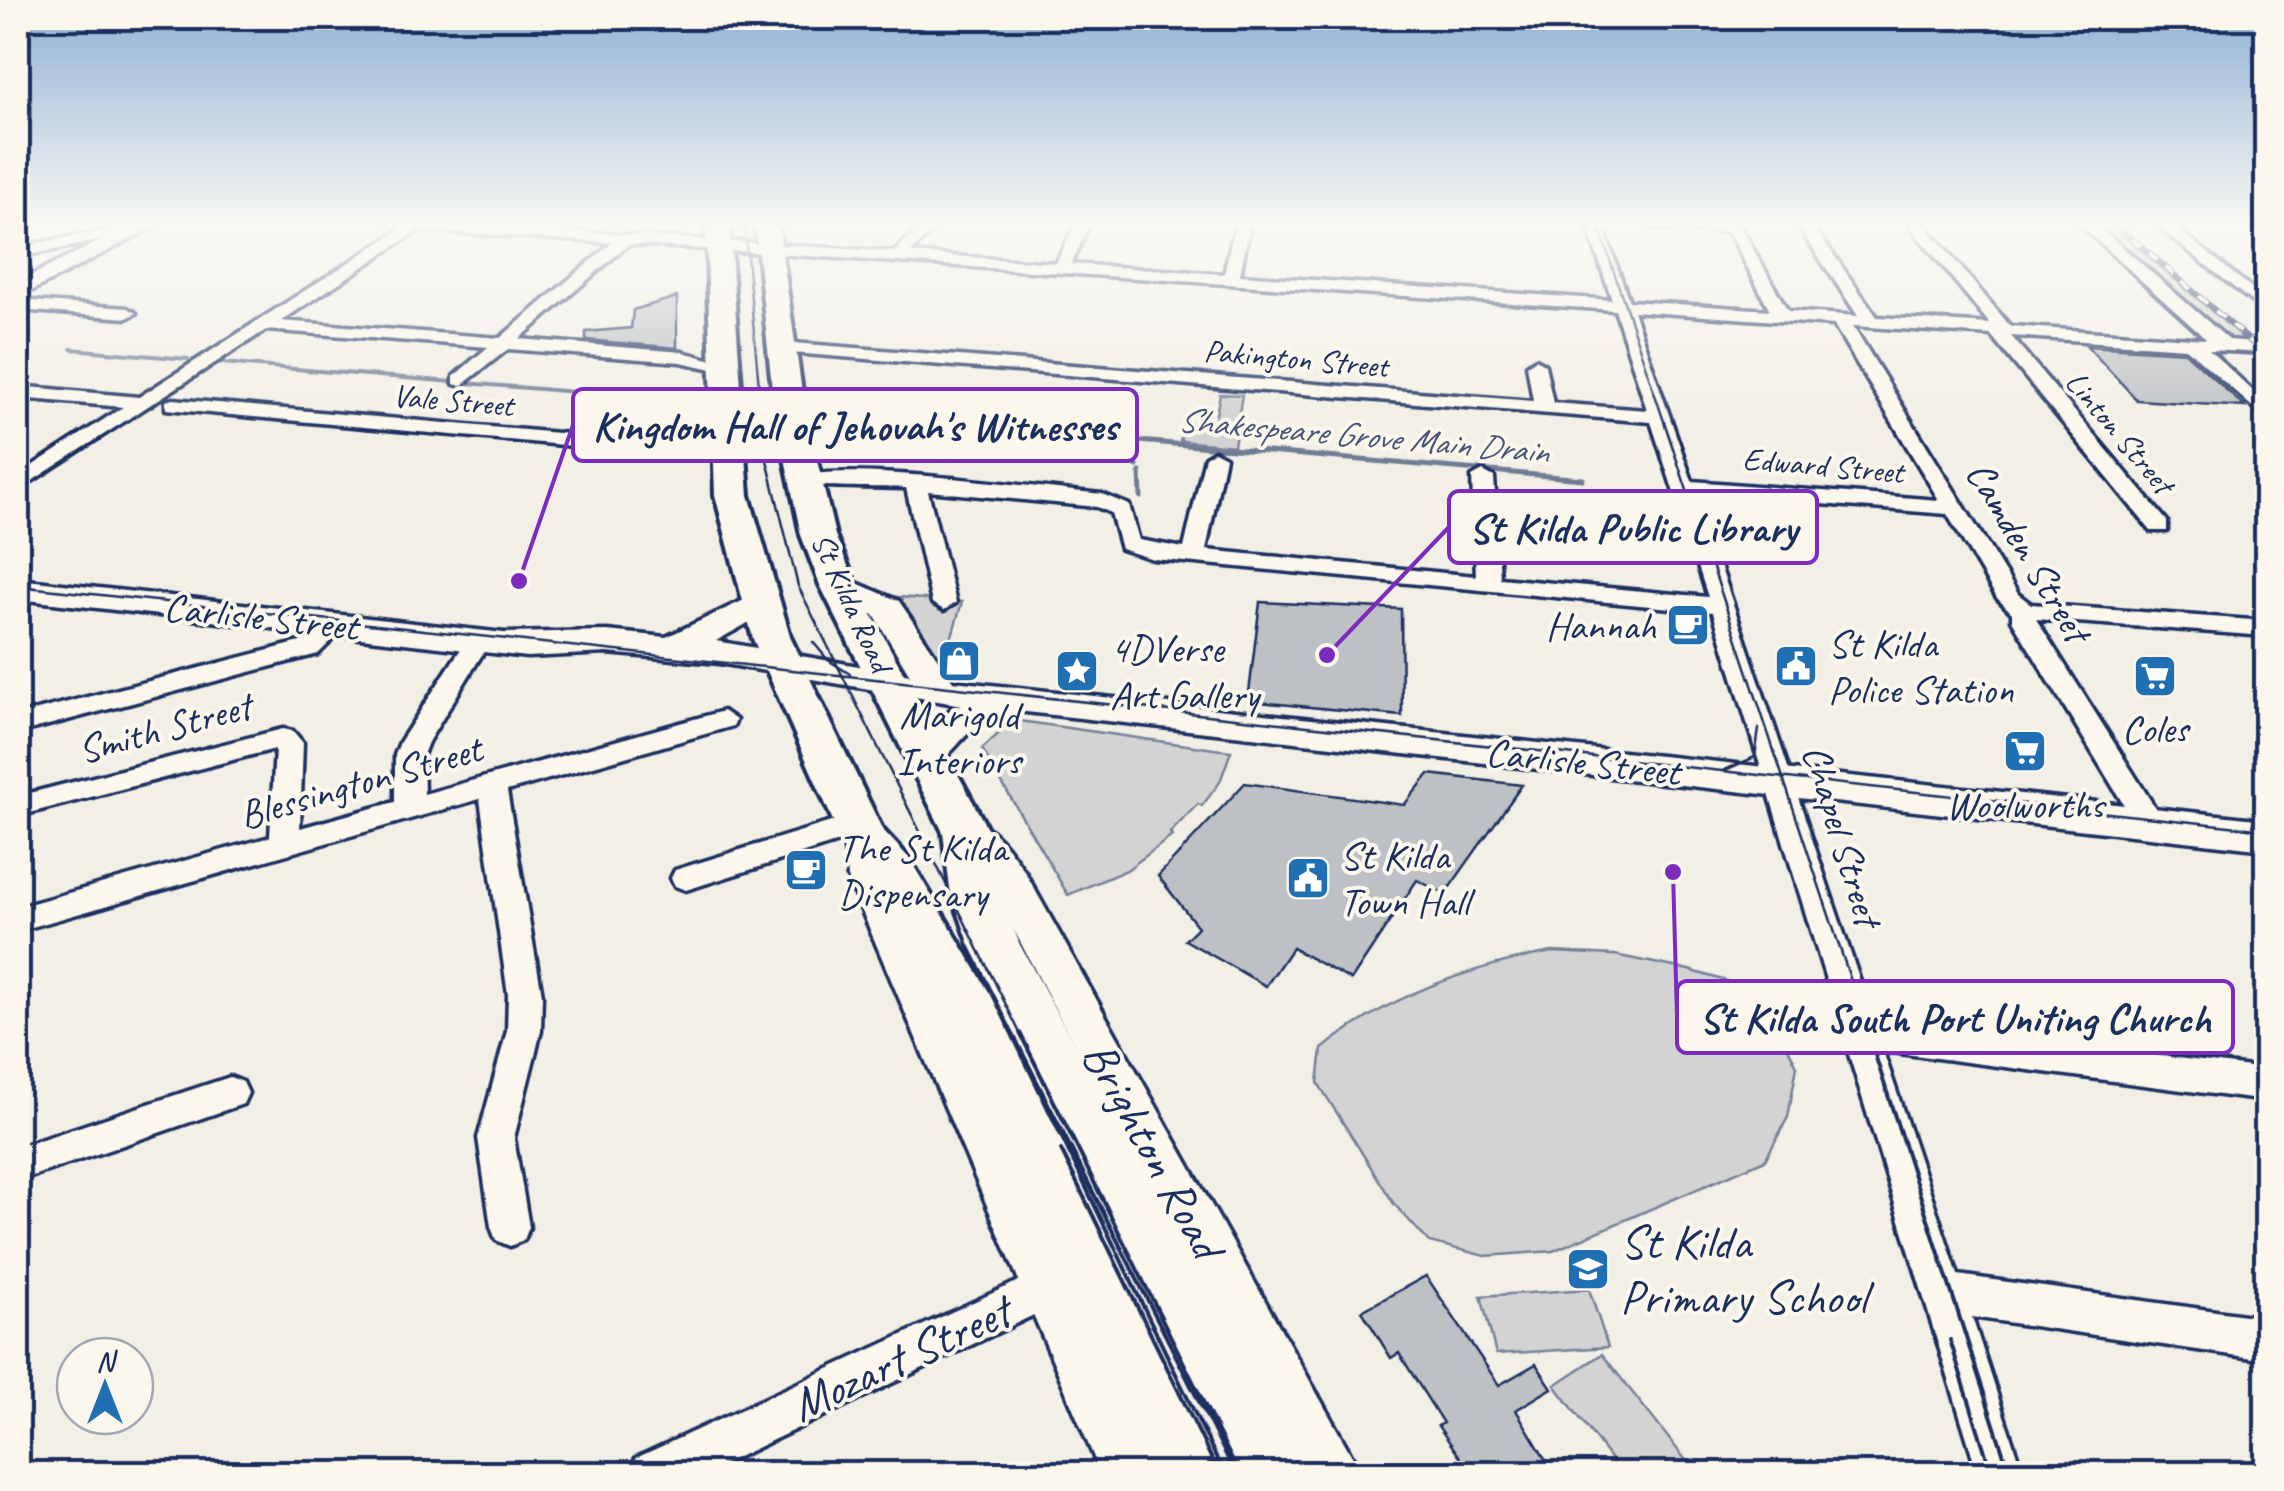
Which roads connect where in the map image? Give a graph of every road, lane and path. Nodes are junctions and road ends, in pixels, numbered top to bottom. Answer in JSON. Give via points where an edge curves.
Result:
{"nodes":[{"id":1,"x":313,"y":294,"type":"edge"},
{"id":2,"x":562,"y":294,"type":"edge"},
{"id":3,"x":720,"y":294,"type":"edge"},
{"id":4,"x":775,"y":294,"type":"edge"},
{"id":5,"x":1428,"y":294,"type":"edge"},
{"id":6,"x":1618,"y":294,"type":"edge"},
{"id":7,"x":1769,"y":294,"type":"edge"},
{"id":8,"x":1852,"y":294,"type":"edge"},
{"id":9,"x":1971,"y":294,"type":"edge"},
{"id":10,"x":2166,"y":294,"type":"edge"},
{"id":11,"x":18,"y":305,"type":"edge"},
{"id":12,"x":1623,"y":307,"type":"junction"},
{"id":13,"x":127,"y":313,"type":"dead end"},
{"id":14,"x":1782,"y":318,"type":"junction"},
{"id":15,"x":1840,"y":321,"type":"junction"},
{"id":16,"x":1872,"y":323,"type":"junction"},
{"id":17,"x":264,"y":325,"type":"junction"},
{"id":18,"x":2002,"y":332,"type":"junction"},
{"id":19,"x":505,"y":343,"type":"junction"},
{"id":20,"x":2192,"y":344,"type":"junction"},
{"id":21,"x":2225,"y":346,"type":"junction"},
{"id":22,"x":2266,"y":348,"type":"edge"},
{"id":23,"x":782,"y":355,"type":"junction"},
{"id":24,"x":723,"y":358,"type":"junction"},
{"id":25,"x":1536,"y":364,"type":"dead end"},
{"id":26,"x":461,"y":380,"type":"dead end"},
{"id":27,"x":18,"y":392,"type":"edge"},
{"id":28,"x":140,"y":403,"type":"junction"},
{"id":29,"x":174,"y":405,"type":"dead end"},
{"id":30,"x":1544,"y":408,"type":"junction"},
{"id":31,"x":2266,"y":413,"type":"edge"},
{"id":32,"x":1660,"y":417,"type":"junction"},
{"id":33,"x":728,"y":454,"type":"junction"},
{"id":34,"x":1215,"y":457,"type":"dead end"},
{"id":35,"x":1483,"y":476,"type":"dead end"},
{"id":36,"x":803,"y":482,"type":"junction"},
{"id":37,"x":915,"y":483,"type":"junction"},
{"id":38,"x":18,"y":484,"type":"edge"},
{"id":39,"x":1684,"y":487,"type":"junction"},
{"id":40,"x":1956,"y":508,"type":"junction"},
{"id":41,"x":2159,"y":526,"type":"dead end"},
{"id":42,"x":1194,"y":556,"type":"junction"},
{"id":43,"x":1488,"y":583,"type":"junction"},
{"id":44,"x":838,"y":585,"type":"junction"},
{"id":45,"x":18,"y":590,"type":"edge"},
{"id":46,"x":759,"y":603,"type":"junction"},
{"id":47,"x":944,"y":604,"type":"dead end"},
{"id":48,"x":1722,"y":606,"type":"junction"},
{"id":49,"x":2024,"y":611,"type":"junction"},
{"id":50,"x":337,"y":624,"type":"junction"},
{"id":51,"x":2266,"y":628,"type":"edge"},
{"id":52,"x":492,"y":642,"type":"junction"},
{"id":53,"x":669,"y":647,"type":"junction"},
{"id":54,"x":785,"y":668,"type":"junction"},
{"id":55,"x":893,"y":685,"type":"junction"},
{"id":56,"x":942,"y":691,"type":"junction"},
{"id":57,"x":1018,"y":699,"type":"junction"},
{"id":58,"x":723,"y":720,"type":"dead end"},
{"id":59,"x":18,"y":724,"type":"edge"},
{"id":60,"x":928,"y":753,"type":"junction"},
{"id":61,"x":1780,"y":783,"type":"junction"},
{"id":62,"x":492,"y":785,"type":"junction"},
{"id":63,"x":18,"y":806,"type":"edge"},
{"id":64,"x":410,"y":808,"type":"junction"},
{"id":65,"x":2150,"y":822,"type":"junction"},
{"id":66,"x":860,"y":832,"type":"junction"},
{"id":67,"x":2266,"y":834,"type":"edge"},
{"id":68,"x":285,"y":843,"type":"junction"},
{"id":69,"x":686,"y":878,"type":"dead end"},
{"id":70,"x":18,"y":919,"type":"edge"},
{"id":71,"x":934,"y":937,"type":"junction"},
{"id":72,"x":1025,"y":954,"type":"junction"},
{"id":73,"x":921,"y":998,"type":"junction"},
{"id":74,"x":1858,"y":1033,"type":"junction"},
{"id":75,"x":2266,"y":1085,"type":"edge"},
{"id":76,"x":230,"y":1094,"type":"dead end"},
{"id":77,"x":18,"y":1164,"type":"edge"},
{"id":78,"x":510,"y":1227,"type":"dead end"},
{"id":79,"x":1097,"y":1265,"type":"junction"},
{"id":80,"x":1943,"y":1294,"type":"junction"},
{"id":81,"x":2266,"y":1339,"type":"edge"},
{"id":82,"x":652,"y":1474,"type":"edge"},
{"id":83,"x":1132,"y":1474,"type":"edge"},
{"id":84,"x":1188,"y":1474,"type":"edge"},
{"id":85,"x":1275,"y":1474,"type":"edge"},
{"id":86,"x":1332,"y":1474,"type":"edge"},
{"id":87,"x":2001,"y":1474,"type":"edge"}],
"edges":[{"from":1,"to":17,"type":"street"},
{"from":2,"to":19,"type":"street"},
{"from":3,"to":24,"type":"highway","name":"St Kilda Road"},
{"from":4,"to":23,"type":"highway","name":"St Kilda Road"},
{"from":5,"to":12,"type":"street"},
{"from":6,"to":12,"type":"street","name":"Chapel Street"},
{"from":7,"to":14,"type":"street"},
{"from":8,"to":16,"type":"street"},
{"from":9,"to":18,"type":"street","name":"Linton Street"},
{"from":10,"to":21,"type":"street"},
{"from":11,"to":13,"type":"street"},
{"from":12,"to":14,"type":"street"},
{"from":12,"to":32,"type":"street","name":"Chapel Street"},
{"from":14,"to":15,"type":"street"},
{"from":15,"to":16,"type":"street"},
{"from":15,"to":40,"type":"street","name":"Camden Street"},
{"from":16,"to":18,"type":"street"},
{"from":17,"to":19,"type":"street"},
{"from":17,"to":28,"type":"street"},
{"from":18,"to":20,"type":"street"},
{"from":18,"to":41,"type":"street","name":"Linton Street"},
{"from":19,"to":24,"type":"street"},
{"from":19,"to":26,"type":"street"},
{"from":20,"to":21,"type":"street"},
{"from":20,"to":31,"type":"street"},
{"from":21,"to":22,"type":"street"},
{"from":23,"to":30,"type":"street","name":"Pakington Street","via":[[866,353]]},
{"from":23,"to":36,"type":"highway","name":"St Kilda Road"},
{"from":24,"to":33,"type":"highway","name":"St Kilda Road"},
{"from":25,"to":30,"type":"street"},
{"from":27,"to":28,"type":"street"},
{"from":28,"to":38,"type":"street"},
{"from":29,"to":33,"type":"street","name":"Vale Street"},
{"from":30,"to":32,"type":"street","name":"Pakington Street"},
{"from":32,"to":39,"type":"street","name":"Chapel Street"},
{"from":33,"to":46,"type":"highway","name":"St Kilda Road"},
{"from":34,"to":42,"type":"street"},
{"from":35,"to":43,"type":"street"},
{"from":36,"to":37,"type":"street","via":[[844,477]]},
{"from":36,"to":44,"type":"highway","name":"St Kilda Road"},
{"from":37,"to":42,"type":"street","via":[[1111,502],[1135,548]]},
{"from":37,"to":47,"type":"street"},
{"from":39,"to":40,"type":"street","name":"Edward Street"},
{"from":39,"to":48,"type":"street","name":"Chapel Street"},
{"from":40,"to":49,"type":"street","name":"Camden Street","via":[[2009,598]]},
{"from":42,"to":43,"type":"street"},
{"from":43,"to":48,"type":"street"},
{"from":44,"to":55,"type":"highway","name":"St Kilda Road"},
{"from":44,"to":56,"type":"main road","via":[[887,608]]},
{"from":45,"to":50,"type":"main road","name":"Carlisle Street"},
{"from":46,"to":53,"type":"main road"},
{"from":46,"to":54,"type":"highway","name":"St Kilda Road"},
{"from":48,"to":61,"type":"street","name":"Chapel Street"},
{"from":49,"to":51,"type":"street"},
{"from":49,"to":65,"type":"street","name":"Camden Street"},
{"from":50,"to":52,"type":"main road","name":"Carlisle Street"},
{"from":50,"to":59,"type":"street","via":[[302,650]]},
{"from":52,"to":53,"type":"main road","name":"Carlisle Street"},
{"from":52,"to":54,"type":"main road","name":"Carlisle Street"},
{"from":52,"to":64,"type":"street","via":[[443,698],[409,755]]},
{"from":53,"to":54,"type":"main road","name":"Carlisle Street"},
{"from":54,"to":55,"type":"main road","name":"Carlisle Street"},
{"from":54,"to":66,"type":"highway","name":"Brighton Road"},
{"from":55,"to":56,"type":"main road","name":"Carlisle Street"},
{"from":55,"to":60,"type":"highway","name":"Brighton Road"},
{"from":56,"to":57,"type":"main road","name":"Carlisle Street"},
{"from":57,"to":60,"type":"main road","via":[[965,718]]},
{"from":57,"to":61,"type":"main road","name":"Carlisle Street"},
{"from":58,"to":62,"type":"street","name":"Blessington Street"},
{"from":60,"to":72,"type":"highway","name":"Brighton Road","via":[[966,832],[966,864]]},
{"from":61,"to":65,"type":"main road","name":"Carlisle Street"},
{"from":61,"to":74,"type":"street","name":"Chapel Street"},
{"from":62,"to":64,"type":"street","name":"Blessington Street"},
{"from":62,"to":78,"type":"street","via":[[525,995],[524,1031],[496,1138]]},
{"from":63,"to":68,"type":"street","name":"Smith Street","via":[[283,738],[289,743]]},
{"from":64,"to":68,"type":"street","name":"Blessington Street"},
{"from":65,"to":67,"type":"main road","name":"Carlisle Street"},
{"from":66,"to":69,"type":"street"},
{"from":66,"to":71,"type":"highway","name":"Brighton Road"},
{"from":66,"to":73,"type":"main road","name":"Brighton Road","via":[[869,878]]},
{"from":68,"to":70,"type":"street","name":"Blessington Street"},
{"from":71,"to":73,"type":"main road"},
{"from":71,"to":79,"type":"highway","name":"Brighton Road"},
{"from":72,"to":79,"type":"highway","name":"Brighton Road"},
{"from":72,"to":86,"type":"main road","name":"Brighton Road"},
{"from":73,"to":79,"type":"main road","name":"Brighton Road"},
{"from":74,"to":75,"type":"street"},
{"from":74,"to":80,"type":"street","name":"Chapel Street"},
{"from":76,"to":77,"type":"street"},
{"from":79,"to":82,"type":"street","name":"Mozart Street"},
{"from":79,"to":83,"type":"main road","name":"Brighton Road"},
{"from":79,"to":84,"type":"highway","name":"Brighton Road"},
{"from":79,"to":85,"type":"highway","name":"Brighton Road"},
{"from":80,"to":81,"type":"street"},
{"from":80,"to":87,"type":"street","name":"Chapel Street"}]}
